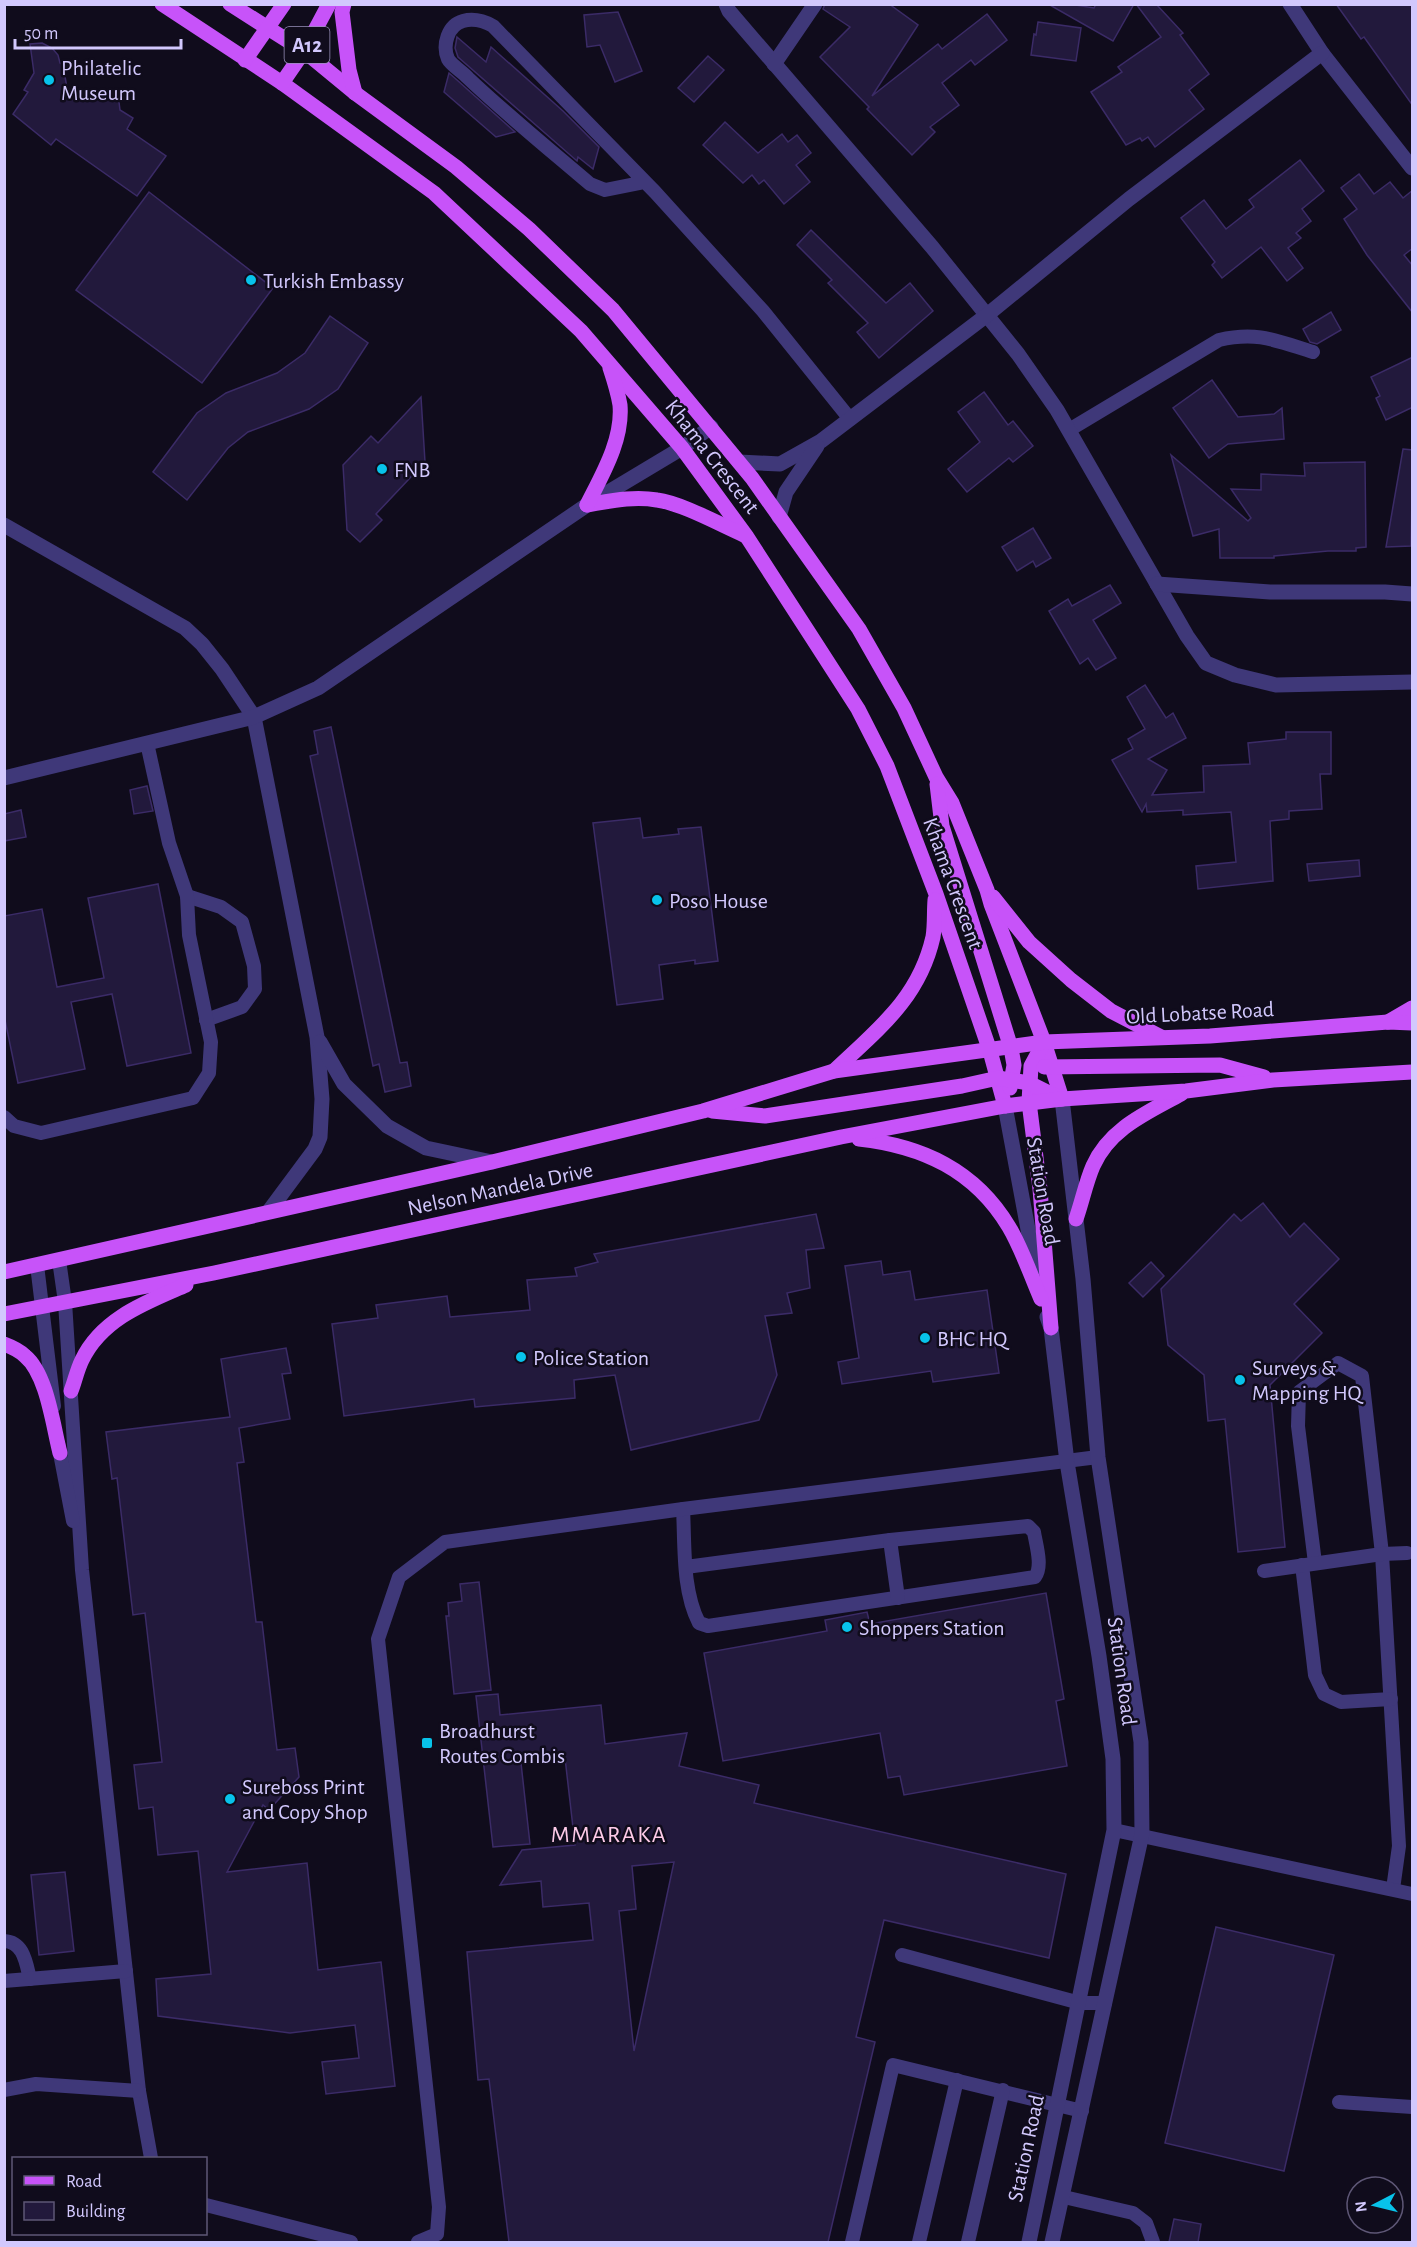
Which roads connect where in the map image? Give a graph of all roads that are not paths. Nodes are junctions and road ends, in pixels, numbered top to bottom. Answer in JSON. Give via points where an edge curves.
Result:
{"nodes":[{"id":1,"x":162,"y":4,"type":"edge"},
{"id":2,"x":230,"y":4,"type":"edge"},
{"id":3,"x":284,"y":4,"type":"edge"},
{"id":4,"x":329,"y":4,"type":"edge"},
{"id":5,"x":344,"y":4,"type":"edge"},
{"id":6,"x":726,"y":4,"type":"edge"},
{"id":7,"x":815,"y":4,"type":"edge"},
{"id":8,"x":1290,"y":4,"type":"edge"},
{"id":9,"x":267,"y":29,"type":"junction"},
{"id":10,"x":304,"y":51,"type":"junction"},
{"id":11,"x":1322,"y":53,"type":"junction"},
{"id":12,"x":245,"y":60,"type":"junction"},
{"id":13,"x":774,"y":64,"type":"junction"},
{"id":14,"x":282,"y":83,"type":"junction"},
{"id":15,"x":355,"y":93,"type":"junction"},
{"id":16,"x":1413,"y":168,"type":"edge"},
{"id":17,"x":645,"y":182,"type":"junction"},
{"id":18,"x":987,"y":315,"type":"junction"},
{"id":19,"x":1313,"y":352,"type":"dead end"},
{"id":20,"x":608,"y":361,"type":"junction"},
{"id":21,"x":850,"y":419,"type":"junction"},
{"id":22,"x":711,"y":427,"type":"junction"},
{"id":23,"x":1069,"y":430,"type":"junction"},
{"id":24,"x":820,"y":441,"type":"junction"},
{"id":25,"x":682,"y":448,"type":"junction"},
{"id":26,"x":739,"y":462,"type":"junction"},
{"id":27,"x":587,"y":505,"type":"junction"},
{"id":28,"x":779,"y":517,"type":"junction"},
{"id":29,"x":4,"y":525,"type":"edge"},
{"id":30,"x":747,"y":537,"type":"junction"},
{"id":31,"x":1157,"y":584,"type":"junction"},
{"id":32,"x":1413,"y":594,"type":"edge"},
{"id":33,"x":1413,"y":682,"type":"edge"},
{"id":34,"x":254,"y":717,"type":"junction"},
{"id":35,"x":147,"y":743,"type":"junction"},
{"id":36,"x":936,"y":777,"type":"junction"},
{"id":37,"x":4,"y":778,"type":"edge"},
{"id":38,"x":987,"y":890,"type":"junction"},
{"id":39,"x":936,"y":894,"type":"junction"},
{"id":40,"x":187,"y":896,"type":"junction"},
{"id":41,"x":1413,"y":1008,"type":"edge"},
{"id":42,"x":206,"y":1020,"type":"junction"},
{"id":43,"x":1388,"y":1022,"type":"junction"},
{"id":44,"x":1413,"y":1023,"type":"edge"},
{"id":45,"x":317,"y":1037,"type":"junction"},
{"id":46,"x":1164,"y":1038,"type":"junction"},
{"id":47,"x":1044,"y":1042,"type":"junction"},
{"id":48,"x":1011,"y":1047,"type":"junction"},
{"id":49,"x":990,"y":1051,"type":"junction"},
{"id":50,"x":1031,"y":1066,"type":"junction"},
{"id":51,"x":1052,"y":1067,"type":"junction"},
{"id":52,"x":834,"y":1071,"type":"junction"},
{"id":53,"x":1413,"y":1072,"type":"edge"},
{"id":54,"x":1008,"y":1074,"type":"junction"},
{"id":55,"x":1273,"y":1080,"type":"junction"},
{"id":56,"x":1029,"y":1083,"type":"junction"},
{"id":57,"x":1186,"y":1091,"type":"junction"},
{"id":58,"x":1062,"y":1099,"type":"junction"},
{"id":59,"x":1029,"y":1102,"type":"junction"},
{"id":60,"x":1005,"y":1106,"type":"junction"},
{"id":61,"x":703,"y":1111,"type":"junction"},
{"id":62,"x":4,"y":1117,"type":"edge"},
{"id":63,"x":842,"y":1137,"type":"junction"},
{"id":64,"x":492,"y":1162,"type":"junction"},
{"id":65,"x":269,"y":1211,"type":"junction"},
{"id":66,"x":1076,"y":1219,"type":"junction"},
{"id":67,"x":59,"y":1260,"type":"junction"},
{"id":68,"x":36,"y":1265,"type":"junction"},
{"id":69,"x":4,"y":1272,"type":"edge"},
{"id":70,"x":214,"y":1273,"type":"junction"},
{"id":71,"x":1041,"y":1299,"type":"junction"},
{"id":72,"x":65,"y":1302,"type":"junction"},
{"id":73,"x":42,"y":1307,"type":"junction"},
{"id":74,"x":4,"y":1314,"type":"edge"},
{"id":75,"x":1051,"y":1328,"type":"junction"},
{"id":76,"x":4,"y":1344,"type":"edge"},
{"id":77,"x":71,"y":1391,"type":"junction"},
{"id":78,"x":60,"y":1453,"type":"junction"},
{"id":79,"x":1098,"y":1456,"type":"junction"},
{"id":80,"x":1068,"y":1462,"type":"junction"},
{"id":81,"x":683,"y":1509,"type":"junction"},
{"id":82,"x":890,"y":1540,"type":"junction"},
{"id":83,"x":1407,"y":1553,"type":"dead end"},
{"id":84,"x":1382,"y":1554,"type":"junction"},
{"id":85,"x":1309,"y":1564,"type":"junction"},
{"id":86,"x":686,"y":1567,"type":"junction"},
{"id":87,"x":82,"y":1570,"type":"junction"},
{"id":88,"x":1264,"y":1570,"type":"dead end"},
{"id":89,"x":898,"y":1598,"type":"junction"},
{"id":90,"x":1391,"y":1699,"type":"junction"},
{"id":91,"x":1114,"y":1830,"type":"junction"},
{"id":92,"x":1142,"y":1834,"type":"junction"},
{"id":93,"x":1393,"y":1889,"type":"junction"},
{"id":94,"x":1413,"y":1894,"type":"edge"},
{"id":95,"x":4,"y":1941,"type":"edge"},
{"id":96,"x":902,"y":1955,"type":"dead end"},
{"id":97,"x":126,"y":1971,"type":"junction"},
{"id":98,"x":30,"y":1979,"type":"junction"},
{"id":99,"x":4,"y":1981,"type":"edge"},
{"id":100,"x":1080,"y":2003,"type":"junction"},
{"id":101,"x":1105,"y":2003,"type":"junction"},
{"id":102,"x":957,"y":2080,"type":"junction"},
{"id":103,"x":4,"y":2090,"type":"edge"},
{"id":104,"x":1003,"y":2090,"type":"junction"},
{"id":105,"x":139,"y":2091,"type":"junction"},
{"id":106,"x":1339,"y":2102,"type":"dead end"},
{"id":107,"x":1057,"y":2105,"type":"junction"},
{"id":108,"x":1413,"y":2107,"type":"edge"},
{"id":109,"x":1082,"y":2111,"type":"junction"},
{"id":110,"x":151,"y":2157,"type":"edge"},
{"id":111,"x":1064,"y":2197,"type":"junction"},
{"id":112,"x":207,"y":2205,"type":"edge"},
{"id":113,"x":351,"y":2242,"type":"edge"},
{"id":114,"x":417,"y":2242,"type":"edge"},
{"id":115,"x":852,"y":2242,"type":"edge"},
{"id":116,"x":919,"y":2242,"type":"edge"},
{"id":117,"x":968,"y":2242,"type":"edge"},
{"id":118,"x":1029,"y":2242,"type":"edge"},
{"id":119,"x":1052,"y":2242,"type":"edge"},
{"id":120,"x":1153,"y":2242,"type":"edge"}],
"edges":[{"from":1,"to":12,"type":"main road","name":"Khama Crescent"},
{"from":2,"to":9,"type":"main road","name":"Khama Crescent"},
{"from":3,"to":9,"type":"main road","number":"A12"},
{"from":4,"to":10,"type":"main road","number":"A12"},
{"from":5,"to":15,"type":"main road","via":[[349,70]]},
{"from":6,"to":13,"type":"street"},
{"from":7,"to":13,"type":"street"},
{"from":8,"to":11,"type":"street"},
{"from":9,"to":10,"type":"main road","name":"Khama Crescent"},
{"from":9,"to":12,"type":"main road","number":"A12"},
{"from":10,"to":14,"type":"main road","number":"A12"},
{"from":10,"to":15,"type":"main road","name":"Khama Crescent"},
{"from":11,"to":16,"type":"street"},
{"from":11,"to":18,"type":"street","via":[[1129,199]]},
{"from":12,"to":14,"type":"main road","name":"Khama Crescent"},
{"from":13,"to":18,"type":"street"},
{"from":14,"to":20,"type":"main road","name":"Khama Crescent","via":[[434,193]]},
{"from":15,"to":22,"type":"main road","name":"Khama Crescent","via":[[456,167],[529,229],[614,310]]},
{"from":17,"to":17,"type":"lane","via":[[493,26],[470,19],[451,27],[446,39],[448,59],[590,184],[605,190]]},
{"from":17,"to":21,"type":"lane","via":[[763,311]]},
{"from":18,"to":21,"type":"street"},
{"from":18,"to":23,"type":"street"},
{"from":19,"to":23,"type":"lane","via":[[1260,336],[1219,340]]},
{"from":20,"to":25,"type":"main road","name":"Khama Crescent"},
{"from":20,"to":27,"type":"main road","via":[[620,406],[619,425],[609,460]]},
{"from":21,"to":24,"type":"street"},
{"from":22,"to":25,"type":"street"},
{"from":22,"to":26,"type":"main road","name":"Khama Crescent"},
{"from":23,"to":31,"type":"street"},
{"from":24,"to":26,"type":"street","via":[[780,464]]},
{"from":24,"to":28,"type":"street","via":[[786,492]]},
{"from":25,"to":27,"type":"street"},
{"from":25,"to":30,"type":"main road","name":"Khama Crescent"},
{"from":26,"to":28,"type":"main road","name":"Khama Crescent"},
{"from":27,"to":30,"type":"main road","via":[[624,498],[659,500]]},
{"from":27,"to":34,"type":"street","via":[[318,688]]},
{"from":28,"to":36,"type":"main road","name":"Khama Crescent","via":[[859,629],[904,708]]},
{"from":29,"to":34,"type":"street","via":[[185,628],[222,669]]},
{"from":30,"to":39,"type":"main road","name":"Khama Crescent","via":[[858,709],[887,766]]},
{"from":31,"to":32,"type":"street","via":[[1270,592]]},
{"from":31,"to":33,"type":"street","via":[[1206,663],[1235,675],[1276,685]]},
{"from":34,"to":35,"type":"street"},
{"from":34,"to":45,"type":"street"},
{"from":35,"to":37,"type":"street"},
{"from":35,"to":40,"type":"lane","via":[[169,843]]},
{"from":36,"to":38,"type":"main road","name":"Khama Crescent"},
{"from":36,"to":48,"type":"main road","via":[[942,826]]},
{"from":38,"to":46,"type":"main road","via":[[1029,942],[1071,980],[1111,1011]]},
{"from":38,"to":47,"type":"main road","name":"Khama Crescent"},
{"from":39,"to":49,"type":"main road","name":"Khama Crescent"},
{"from":39,"to":52,"type":"main road","via":[[933,936],[917,980],[888,1021]]},
{"from":40,"to":42,"type":"lane","via":[[189,935]]},
{"from":40,"to":42,"type":"lane","via":[[221,907],[242,922],[254,966],[255,989],[242,1007]]},
{"from":41,"to":43,"type":"main road"},
{"from":42,"to":62,"type":"lane","via":[[211,1042],[209,1073],[193,1098],[41,1133],[14,1126]]},
{"from":43,"to":44,"type":"main road","name":"Old Lobatse Road"},
{"from":43,"to":46,"type":"main road","name":"Old Lobatse Road"},
{"from":45,"to":64,"type":"street","via":[[344,1084],[387,1126],[426,1148]]},
{"from":45,"to":65,"type":"street","via":[[322,1099],[320,1137]]},
{"from":46,"to":47,"type":"main road","name":"Old Lobatse Road"},
{"from":47,"to":48,"type":"main road","name":"Old Lobatse Road"},
{"from":47,"to":50,"type":"main road"},
{"from":47,"to":51,"type":"main road","name":"Khama Crescent"},
{"from":48,"to":49,"type":"main road","name":"Old Lobatse Road"},
{"from":48,"to":54,"type":"main road"},
{"from":49,"to":52,"type":"main road","name":"Nelson Mandela Drive"},
{"from":49,"to":54,"type":"main road","name":"Khama Crescent"},
{"from":50,"to":51,"type":"main road"},
{"from":50,"to":54,"type":"main road"},
{"from":50,"to":56,"type":"main road"},
{"from":51,"to":55,"type":"main road","via":[[1220,1065]]},
{"from":51,"to":58,"type":"main road","name":"Khama Crescent"},
{"from":52,"to":61,"type":"main road","name":"Nelson Mandela Drive"},
{"from":53,"to":55,"type":"main road"},
{"from":54,"to":56,"type":"main road"},
{"from":54,"to":60,"type":"main road","name":"Khama Crescent"},
{"from":54,"to":61,"type":"main road","via":[[765,1116]]},
{"from":55,"to":57,"type":"main road"},
{"from":56,"to":58,"type":"main road"},
{"from":56,"to":59,"type":"main road"},
{"from":57,"to":58,"type":"main road"},
{"from":57,"to":66,"type":"main road","via":[[1125,1125],[1104,1148]]},
{"from":58,"to":59,"type":"main road"},
{"from":58,"to":66,"type":"street","name":"Station Road"},
{"from":59,"to":60,"type":"main road"},
{"from":59,"to":75,"type":"main road"},
{"from":60,"to":63,"type":"main road","name":"Nelson Mandela Drive"},
{"from":60,"to":71,"type":"street","name":"Station Road"},
{"from":61,"to":64,"type":"main road","name":"Nelson Mandela Drive"},
{"from":63,"to":70,"type":"main road","name":"Nelson Mandela Drive"},
{"from":63,"to":71,"type":"main road","via":[[911,1148],[963,1176],[990,1199],[1010,1228]]},
{"from":64,"to":65,"type":"main road","name":"Nelson Mandela Drive"},
{"from":65,"to":67,"type":"main road","name":"Nelson Mandela Drive"},
{"from":66,"to":79,"type":"street","name":"Station Road"},
{"from":67,"to":68,"type":"main road","name":"Nelson Mandela Drive"},
{"from":67,"to":72,"type":"lane"},
{"from":68,"to":69,"type":"main road","name":"Nelson Mandela Drive"},
{"from":68,"to":73,"type":"lane"},
{"from":70,"to":72,"type":"main road","name":"Nelson Mandela Drive"},
{"from":70,"to":77,"type":"main road","via":[[129,1310],[114,1322],[96,1338],[82,1360]]},
{"from":71,"to":75,"type":"street","name":"Station Road"},
{"from":72,"to":73,"type":"main road","name":"Nelson Mandela Drive"},
{"from":72,"to":77,"type":"lane"},
{"from":73,"to":74,"type":"main road","name":"Nelson Mandela Drive"},
{"from":73,"to":78,"type":"lane"},
{"from":75,"to":80,"type":"street","name":"Station Road"},
{"from":76,"to":78,"type":"main road","via":[[33,1364]]},
{"from":77,"to":87,"type":"lane"},
{"from":78,"to":87,"type":"lane"},
{"from":79,"to":80,"type":"lane"},
{"from":79,"to":92,"type":"street","name":"Station Road","via":[[1141,1742]]},
{"from":80,"to":81,"type":"lane"},
{"from":80,"to":91,"type":"street","name":"Station Road","via":[[1113,1760]]},
{"from":81,"to":86,"type":"lane"},
{"from":81,"to":114,"type":"lane","via":[[445,1542],[399,1577],[378,1639],[439,2207],[437,2234]]},
{"from":82,"to":86,"type":"lane"},
{"from":82,"to":89,"type":"lane"},
{"from":82,"to":89,"type":"lane","via":[[1028,1526],[1034,1532],[1039,1564],[1035,1577]]},
{"from":83,"to":84,"type":"lane"},
{"from":84,"to":85,"type":"lane"},
{"from":84,"to":85,"type":"lane","via":[[1362,1376],[1338,1363],[1299,1392]]},
{"from":84,"to":90,"type":"lane"},
{"from":85,"to":88,"type":"lane"},
{"from":85,"to":90,"type":"lane","via":[[1315,1675],[1324,1694],[1341,1702]]},
{"from":86,"to":89,"type":"lane","via":[[693,1612],[699,1623],[708,1626]]},
{"from":87,"to":97,"type":"lane"},
{"from":90,"to":93,"type":"lane","via":[[1399,1846]]},
{"from":91,"to":92,"type":"lane"},
{"from":91,"to":100,"type":"street","name":"Station Road"},
{"from":92,"to":93,"type":"lane"},
{"from":92,"to":101,"type":"street","name":"Station Road"},
{"from":93,"to":94,"type":"lane"},
{"from":95,"to":98,"type":"lane","via":[[21,1949]]},
{"from":96,"to":100,"type":"lane"},
{"from":97,"to":98,"type":"lane"},
{"from":97,"to":105,"type":"lane"},
{"from":98,"to":99,"type":"lane"},
{"from":100,"to":101,"type":"lane"},
{"from":100,"to":107,"type":"street","name":"Station Road"},
{"from":101,"to":109,"type":"street","name":"Station Road"},
{"from":102,"to":104,"type":"lane"},
{"from":102,"to":115,"type":"lane","via":[[894,2065]]},
{"from":102,"to":116,"type":"lane"},
{"from":103,"to":105,"type":"lane","via":[[36,2084]]},
{"from":104,"to":107,"type":"lane"},
{"from":104,"to":117,"type":"lane"},
{"from":105,"to":110,"type":"lane"},
{"from":106,"to":108,"type":"lane"},
{"from":107,"to":109,"type":"lane"},
{"from":107,"to":118,"type":"street","name":"Station Road"},
{"from":109,"to":111,"type":"street","name":"Station Road"},
{"from":111,"to":119,"type":"street","name":"Station Road"},
{"from":111,"to":120,"type":"lane","via":[[1132,2213],[1146,2223]]},
{"from":112,"to":113,"type":"lane"}]}
